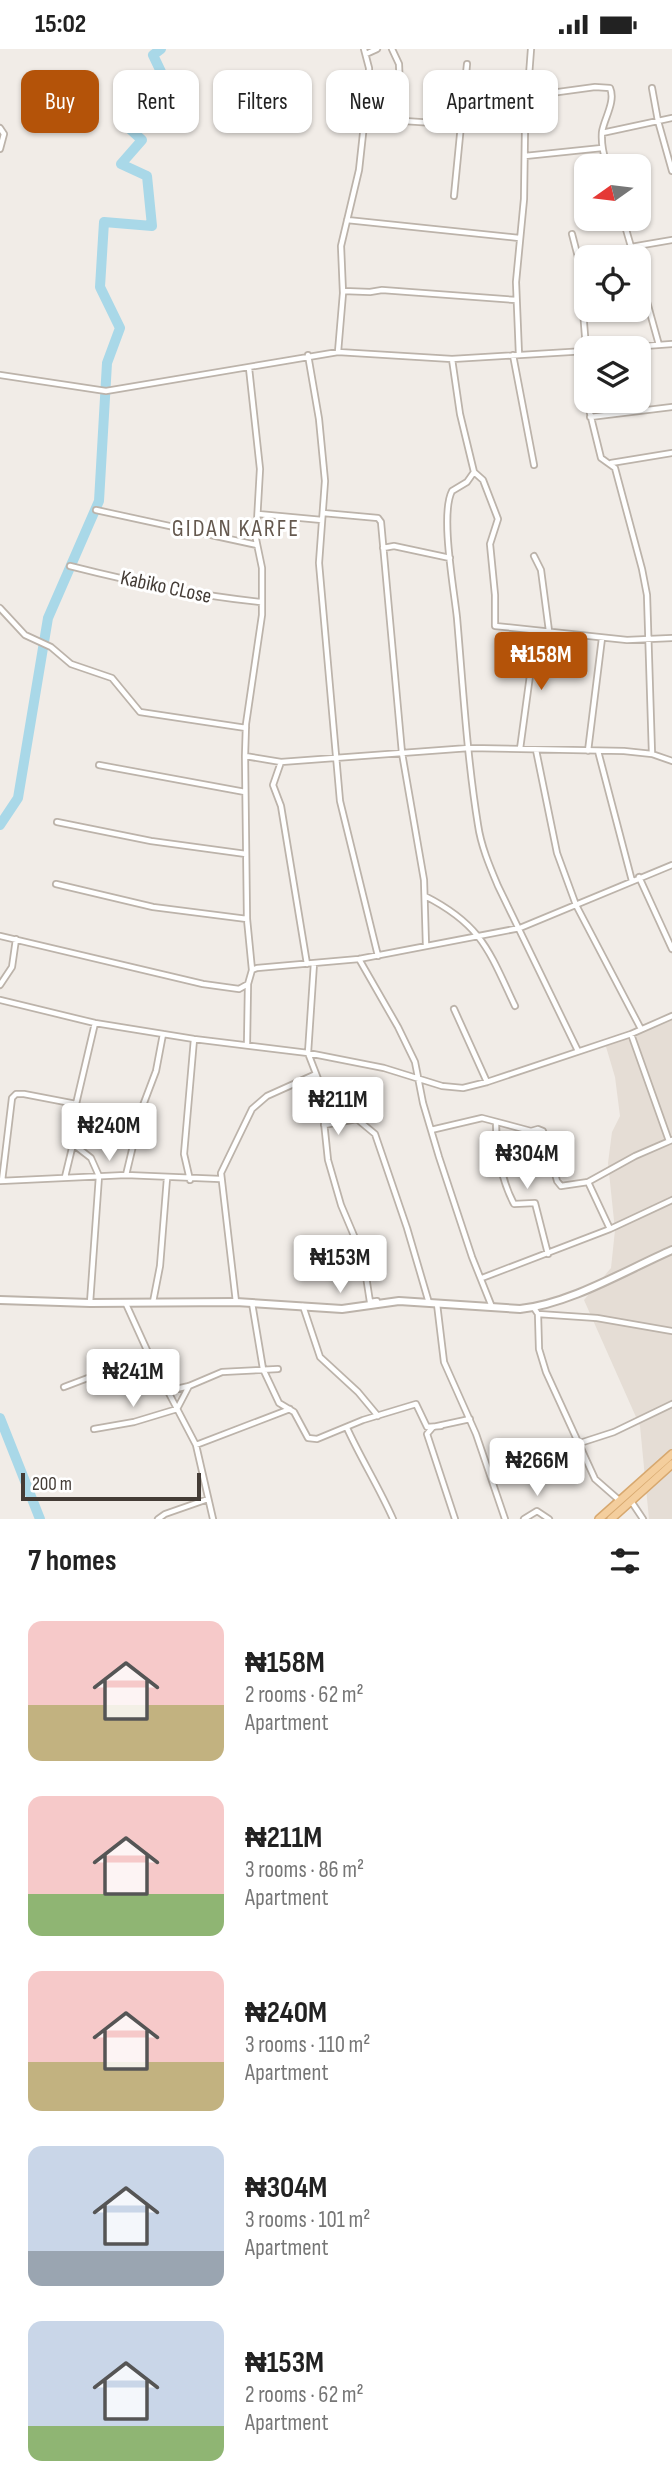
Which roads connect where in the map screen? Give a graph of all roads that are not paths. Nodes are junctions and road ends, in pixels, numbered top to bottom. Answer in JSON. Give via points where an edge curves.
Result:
{"nodes":[{"id":1,"x":377,"y":49,"type":"edge"},
{"id":2,"x":393,"y":49,"type":"edge"},
{"id":3,"x":531,"y":49,"type":"edge"},
{"id":4,"x":365,"y":51,"type":"edge"},
{"id":5,"x":467,"y":64,"type":"dead end"},
{"id":6,"x":467,"y":70,"type":"edge"},
{"id":7,"x":530,"y":70,"type":"edge"},
{"id":8,"x":652,"y":88,"type":"dead end"},
{"id":9,"x":558,"y":92,"type":"edge"},
{"id":10,"x":672,"y":118,"type":"edge"},
{"id":11,"x":658,"y":121,"type":"junction"},
{"id":12,"x":423,"y":122,"type":"edge"},
{"id":13,"x":0,"y":128,"type":"edge"},
{"id":14,"x":462,"y":133,"type":"edge"},
{"id":15,"x":525,"y":133,"type":"edge"},
{"id":16,"x":602,"y":133,"type":"junction"},
{"id":17,"x":602,"y":148,"type":"junction"},
{"id":18,"x":0,"y":149,"type":"edge"},
{"id":19,"x":604,"y":154,"type":"edge"},
{"id":20,"x":525,"y":156,"type":"junction"},
{"id":21,"x":672,"y":171,"type":"edge"},
{"id":22,"x":454,"y":196,"type":"dead end"},
{"id":23,"x":347,"y":220,"type":"junction"},
{"id":24,"x":572,"y":234,"type":"dead end"},
{"id":25,"x":519,"y":237,"type":"junction"},
{"id":26,"x":672,"y":240,"type":"edge"},
{"id":27,"x":575,"y":245,"type":"edge"},
{"id":28,"x":643,"y":245,"type":"edge"},
{"id":29,"x":342,"y":291,"type":"junction"},
{"id":30,"x":516,"y":300,"type":"junction"},
{"id":31,"x":651,"y":316,"type":"edge"},
{"id":32,"x":672,"y":344,"type":"edge"},
{"id":33,"x":659,"y":345,"type":"junction"},
{"id":34,"x":651,"y":346,"type":"edge"},
{"id":35,"x":574,"y":351,"type":"edge"},
{"id":36,"x":338,"y":352,"type":"junction"},
{"id":37,"x":308,"y":355,"type":"junction"},
{"id":38,"x":516,"y":355,"type":"junction"},
{"id":39,"x":452,"y":359,"type":"junction"},
{"id":40,"x":248,"y":367,"type":"junction"},
{"id":41,"x":0,"y":375,"type":"edge"},
{"id":42,"x":672,"y":407,"type":"edge"},
{"id":43,"x":589,"y":413,"type":"edge"},
{"id":44,"x":590,"y":417,"type":"junction"},
{"id":45,"x":672,"y":453,"type":"edge"},
{"id":46,"x":610,"y":464,"type":"junction"},
{"id":47,"x":534,"y":465,"type":"dead end"},
{"id":48,"x":474,"y":472,"type":"junction"},
{"id":49,"x":96,"y":510,"type":"dead end"},
{"id":50,"x":323,"y":513,"type":"junction"},
{"id":51,"x":258,"y":514,"type":"junction"},
{"id":52,"x":323,"y":520,"type":"junction"},
{"id":53,"x":257,"y":545,"type":"junction"},
{"id":54,"x":383,"y":548,"type":"junction"},
{"id":55,"x":534,"y":556,"type":"dead end"},
{"id":56,"x":450,"y":558,"type":"junction"},
{"id":57,"x":70,"y":566,"type":"dead end"},
{"id":58,"x":262,"y":602,"type":"junction"},
{"id":59,"x":0,"y":608,"type":"edge"},
{"id":60,"x":536,"y":631,"type":"junction"},
{"id":61,"x":549,"y":631,"type":"junction"},
{"id":62,"x":602,"y":638,"type":"junction"},
{"id":63,"x":672,"y":638,"type":"edge"},
{"id":64,"x":649,"y":640,"type":"junction"},
{"id":65,"x":246,"y":728,"type":"junction"},
{"id":66,"x":469,"y":748,"type":"junction"},
{"id":67,"x":520,"y":749,"type":"junction"},
{"id":68,"x":536,"y":750,"type":"junction"},
{"id":69,"x":588,"y":751,"type":"junction"},
{"id":70,"x":598,"y":751,"type":"junction"},
{"id":71,"x":402,"y":753,"type":"junction"},
{"id":72,"x":652,"y":754,"type":"junction"},
{"id":73,"x":245,"y":756,"type":"junction"},
{"id":74,"x":336,"y":759,"type":"junction"},
{"id":75,"x":281,"y":762,"type":"junction"},
{"id":76,"x":672,"y":763,"type":"edge"},
{"id":77,"x":99,"y":765,"type":"dead end"},
{"id":78,"x":245,"y":792,"type":"junction"},
{"id":79,"x":57,"y":822,"type":"dead end"},
{"id":80,"x":246,"y":854,"type":"junction"},
{"id":81,"x":672,"y":865,"type":"edge"},
{"id":82,"x":639,"y":877,"type":"junction"},
{"id":83,"x":632,"y":880,"type":"junction"},
{"id":84,"x":56,"y":884,"type":"dead end"},
{"id":85,"x":424,"y":895,"type":"junction"},
{"id":86,"x":576,"y":905,"type":"junction"},
{"id":87,"x":247,"y":919,"type":"junction"},
{"id":88,"x":520,"y":928,"type":"junction"},
{"id":89,"x":0,"y":936,"type":"edge"},
{"id":90,"x":479,"y":937,"type":"junction"},
{"id":91,"x":16,"y":939,"type":"junction"},
{"id":92,"x":426,"y":946,"type":"junction"},
{"id":93,"x":672,"y":949,"type":"edge"},
{"id":94,"x":378,"y":955,"type":"junction"},
{"id":95,"x":359,"y":959,"type":"junction"},
{"id":96,"x":314,"y":963,"type":"junction"},
{"id":97,"x":307,"y":964,"type":"junction"},
{"id":98,"x":252,"y":970,"type":"junction"},
{"id":99,"x":248,"y":983,"type":"junction"},
{"id":100,"x":0,"y":985,"type":"edge"},
{"id":101,"x":0,"y":1000,"type":"edge"},
{"id":102,"x":515,"y":1006,"type":"dead end"},
{"id":103,"x":454,"y":1009,"type":"dead end"},
{"id":104,"x":672,"y":1016,"type":"edge"},
{"id":105,"x":95,"y":1023,"type":"junction"},
{"id":106,"x":641,"y":1029,"type":"junction"},
{"id":107,"x":163,"y":1034,"type":"junction"},
{"id":108,"x":631,"y":1034,"type":"junction"},
{"id":109,"x":194,"y":1039,"type":"junction"},
{"id":110,"x":247,"y":1045,"type":"junction"},
{"id":111,"x":578,"y":1051,"type":"junction"},
{"id":112,"x":309,"y":1053,"type":"junction"},
{"id":113,"x":316,"y":1074,"type":"junction"},
{"id":114,"x":419,"y":1081,"type":"junction"},
{"id":115,"x":487,"y":1082,"type":"junction"},
{"id":116,"x":76,"y":1104,"type":"junction"},
{"id":117,"x":496,"y":1122,"type":"junction"},
{"id":118,"x":324,"y":1125,"type":"junction"},
{"id":119,"x":431,"y":1130,"type":"junction"},
{"id":120,"x":670,"y":1140,"type":"edge"},
{"id":121,"x":74,"y":1144,"type":"junction"},
{"id":122,"x":127,"y":1175,"type":"junction"},
{"id":123,"x":99,"y":1176,"type":"junction"},
{"id":124,"x":65,"y":1177,"type":"junction"},
{"id":125,"x":167,"y":1178,"type":"junction"},
{"id":126,"x":190,"y":1179,"type":"junction"},
{"id":127,"x":220,"y":1179,"type":"junction"},
{"id":128,"x":1,"y":1181,"type":"edge"},
{"id":129,"x":588,"y":1182,"type":"junction"},
{"id":130,"x":672,"y":1200,"type":"edge"},
{"id":131,"x":610,"y":1229,"type":"junction"},
{"id":132,"x":672,"y":1250,"type":"edge"},
{"id":133,"x":548,"y":1254,"type":"junction"},
{"id":134,"x":482,"y":1279,"type":"junction"},
{"id":135,"x":0,"y":1300,"type":"edge"},
{"id":136,"x":399,"y":1301,"type":"junction"},
{"id":137,"x":236,"y":1302,"type":"junction"},
{"id":138,"x":90,"y":1303,"type":"junction"},
{"id":139,"x":153,"y":1303,"type":"junction"},
{"id":140,"x":252,"y":1303,"type":"junction"},
{"id":141,"x":126,"y":1304,"type":"junction"},
{"id":142,"x":433,"y":1304,"type":"junction"},
{"id":143,"x":303,"y":1306,"type":"junction"},
{"id":144,"x":492,"y":1308,"type":"junction"},
{"id":145,"x":536,"y":1311,"type":"junction"},
{"id":146,"x":672,"y":1331,"type":"edge"},
{"id":147,"x":150,"y":1359,"type":"junction"},
{"id":148,"x":263,"y":1369,"type":"junction"},
{"id":149,"x":278,"y":1369,"type":"dead end"},
{"id":150,"x":189,"y":1386,"type":"junction"},
{"id":151,"x":64,"y":1387,"type":"dead end"},
{"id":152,"x":167,"y":1391,"type":"junction"},
{"id":153,"x":672,"y":1404,"type":"edge"},
{"id":154,"x":177,"y":1409,"type":"junction"},
{"id":155,"x":291,"y":1409,"type":"junction"},
{"id":156,"x":379,"y":1417,"type":"junction"},
{"id":157,"x":470,"y":1419,"type":"junction"},
{"id":158,"x":441,"y":1426,"type":"junction"},
{"id":159,"x":347,"y":1428,"type":"junction"},
{"id":160,"x":94,"y":1429,"type":"dead end"},
{"id":161,"x":580,"y":1443,"type":"junction"},
{"id":162,"x":196,"y":1445,"type":"junction"},
{"id":163,"x":672,"y":1454,"type":"edge"},
{"id":164,"x":672,"y":1464,"type":"edge"},
{"id":165,"x":208,"y":1499,"type":"junction"},
{"id":166,"x":620,"y":1501,"type":"junction"},
{"id":167,"x":631,"y":1501,"type":"junction"},
{"id":168,"x":158,"y":1519,"type":"edge"},
{"id":169,"x":213,"y":1519,"type":"edge"},
{"id":170,"x":393,"y":1519,"type":"edge"},
{"id":171,"x":455,"y":1519,"type":"edge"},
{"id":172,"x":505,"y":1519,"type":"edge"},
{"id":173,"x":524,"y":1519,"type":"edge"},
{"id":174,"x":549,"y":1519,"type":"edge"},
{"id":175,"x":599,"y":1519,"type":"edge"},
{"id":176,"x":611,"y":1519,"type":"edge"},
{"id":177,"x":643,"y":1519,"type":"edge"}],
"edges":[{"from":1,"to":4,"type":"street"},
{"from":2,"to":12,"type":"street","via":[[401,118]]},
{"from":3,"to":7,"type":"street"},
{"from":4,"to":23,"type":"street","via":[[369,79],[364,126]]},
{"from":5,"to":6,"type":"street"},
{"from":8,"to":11,"type":"street"},
{"from":9,"to":16,"type":"street","via":[[610,88]]},
{"from":10,"to":11,"type":"street"},
{"from":11,"to":16,"type":"street"},
{"from":11,"to":21,"type":"street"},
{"from":13,"to":18,"type":"street","via":[[4,134]]},
{"from":14,"to":22,"type":"street"},
{"from":15,"to":20,"type":"street"},
{"from":16,"to":17,"type":"street"},
{"from":17,"to":19,"type":"street"},
{"from":17,"to":20,"type":"street"},
{"from":20,"to":25,"type":"street"},
{"from":23,"to":25,"type":"street"},
{"from":23,"to":29,"type":"street","via":[[341,246]]},
{"from":24,"to":27,"type":"street"},
{"from":25,"to":30,"type":"street"},
{"from":26,"to":28,"type":"street"},
{"from":29,"to":30,"type":"street"},
{"from":29,"to":36,"type":"street"},
{"from":30,"to":38,"type":"street"},
{"from":31,"to":33,"type":"street"},
{"from":32,"to":33,"type":"street"},
{"from":33,"to":34,"type":"street"},
{"from":35,"to":38,"type":"street"},
{"from":36,"to":37,"type":"street"},
{"from":36,"to":39,"type":"street"},
{"from":37,"to":40,"type":"street"},
{"from":37,"to":50,"type":"street","via":[[322,446]]},
{"from":38,"to":39,"type":"street"},
{"from":38,"to":47,"type":"street"},
{"from":39,"to":48,"type":"street"},
{"from":40,"to":41,"type":"street","via":[[106,391]]},
{"from":40,"to":51,"type":"street","via":[[260,470]]},
{"from":42,"to":44,"type":"street"},
{"from":43,"to":44,"type":"street"},
{"from":44,"to":46,"type":"street","via":[[601,458]]},
{"from":45,"to":46,"type":"street"},
{"from":46,"to":64,"type":"street","via":[[642,569]]},
{"from":48,"to":56,"type":"street","via":[[449,497]]},
{"from":48,"to":60,"type":"street","via":[[486,485],[498,519],[490,544],[495,626]]},
{"from":49,"to":53,"type":"street"},
{"from":50,"to":52,"type":"street"},
{"from":50,"to":54,"type":"street","via":[[377,518]]},
{"from":51,"to":52,"type":"street"},
{"from":51,"to":53,"type":"street"},
{"from":52,"to":74,"type":"street","via":[[319,563]]},
{"from":53,"to":58,"type":"street"},
{"from":54,"to":56,"type":"street","via":[[394,546]]},
{"from":54,"to":71,"type":"street"},
{"from":55,"to":61,"type":"street","via":[[541,570]]},
{"from":56,"to":66,"type":"street"},
{"from":57,"to":58,"type":"street","name":"Kabiko CLose","via":[[162,588]]},
{"from":58,"to":65,"type":"street"},
{"from":59,"to":65,"type":"street","via":[[25,635],[51,647],[71,664],[112,678],[140,712]]},
{"from":60,"to":61,"type":"street"},
{"from":60,"to":67,"type":"street"},
{"from":61,"to":62,"type":"street"},
{"from":62,"to":64,"type":"street"},
{"from":62,"to":69,"type":"street"},
{"from":63,"to":64,"type":"street"},
{"from":64,"to":72,"type":"street"},
{"from":65,"to":73,"type":"street"},
{"from":66,"to":67,"type":"street"},
{"from":66,"to":71,"type":"street"},
{"from":66,"to":88,"type":"street","via":[[486,858]]},
{"from":67,"to":68,"type":"street"},
{"from":68,"to":69,"type":"street"},
{"from":68,"to":86,"type":"street","via":[[557,853]]},
{"from":69,"to":70,"type":"street"},
{"from":70,"to":72,"type":"street"},
{"from":70,"to":83,"type":"street"},
{"from":71,"to":74,"type":"street"},
{"from":71,"to":85,"type":"street"},
{"from":72,"to":76,"type":"street"},
{"from":73,"to":75,"type":"street"},
{"from":73,"to":78,"type":"street"},
{"from":74,"to":75,"type":"street"},
{"from":74,"to":94,"type":"street","via":[[340,801]]},
{"from":75,"to":97,"type":"street","via":[[273,785],[281,806]]},
{"from":77,"to":78,"type":"street"},
{"from":78,"to":80,"type":"street"},
{"from":79,"to":80,"type":"street"},
{"from":80,"to":87,"type":"street"},
{"from":81,"to":82,"type":"street"},
{"from":82,"to":83,"type":"street"},
{"from":82,"to":93,"type":"street"},
{"from":83,"to":86,"type":"street"},
{"from":84,"to":87,"type":"street","via":[[153,907]]},
{"from":85,"to":90,"type":"street","via":[[462,918]]},
{"from":85,"to":92,"type":"street"},
{"from":86,"to":88,"type":"street"},
{"from":86,"to":106,"type":"street"},
{"from":87,"to":98,"type":"street"},
{"from":88,"to":90,"type":"street"},
{"from":88,"to":111,"type":"street"},
{"from":89,"to":91,"type":"street"},
{"from":90,"to":92,"type":"street"},
{"from":90,"to":102,"type":"street"},
{"from":91,"to":99,"type":"street","via":[[203,984],[239,989]]},
{"from":91,"to":100,"type":"street","via":[[12,967]]},
{"from":92,"to":94,"type":"street"},
{"from":94,"to":95,"type":"street"},
{"from":95,"to":96,"type":"street"},
{"from":95,"to":114,"type":"street","via":[[398,1027]]},
{"from":96,"to":97,"type":"street"},
{"from":96,"to":112,"type":"street"},
{"from":97,"to":98,"type":"street"},
{"from":98,"to":99,"type":"street"},
{"from":99,"to":110,"type":"street"},
{"from":101,"to":105,"type":"street"},
{"from":103,"to":115,"type":"street"},
{"from":104,"to":106,"type":"street"},
{"from":105,"to":107,"type":"street"},
{"from":105,"to":116,"type":"street"},
{"from":106,"to":108,"type":"street"},
{"from":107,"to":109,"type":"street"},
{"from":107,"to":122,"type":"street"},
{"from":108,"to":111,"type":"street"},
{"from":108,"to":120,"type":"street"},
{"from":109,"to":110,"type":"street"},
{"from":109,"to":126,"type":"street","via":[[184,1154]]},
{"from":110,"to":112,"type":"street"},
{"from":111,"to":115,"type":"street"},
{"from":112,"to":113,"type":"street"},
{"from":112,"to":114,"type":"street","via":[[384,1068]]},
{"from":113,"to":118,"type":"street"},
{"from":113,"to":127,"type":"street","via":[[267,1095],[252,1109]]},
{"from":114,"to":115,"type":"street","via":[[463,1088]]},
{"from":114,"to":119,"type":"street"},
{"from":116,"to":121,"type":"street"},
{"from":116,"to":128,"type":"street","via":[[16,1094],[12,1098]]},
{"from":117,"to":119,"type":"street","via":[[482,1118]]},
{"from":117,"to":129,"type":"street","via":[[543,1131],[561,1186]]},
{"from":117,"to":133,"type":"street","via":[[507,1189],[514,1204],[535,1203]]},
{"from":118,"to":136,"type":"street","via":[[328,1160],[363,1257],[370,1302]]},
{"from":118,"to":142,"type":"street","via":[[357,1119],[375,1134]]},
{"from":119,"to":134,"type":"street"},
{"from":120,"to":129,"type":"street"},
{"from":121,"to":123,"type":"street","via":[[90,1158]]},
{"from":121,"to":124,"type":"street"},
{"from":122,"to":123,"type":"street"},
{"from":122,"to":125,"type":"street"},
{"from":123,"to":124,"type":"street"},
{"from":123,"to":138,"type":"street"},
{"from":124,"to":128,"type":"street"},
{"from":125,"to":126,"type":"street"},
{"from":125,"to":139,"type":"street"},
{"from":126,"to":127,"type":"street"},
{"from":127,"to":137,"type":"street"},
{"from":129,"to":131,"type":"street"},
{"from":130,"to":131,"type":"street"},
{"from":131,"to":133,"type":"street"},
{"from":132,"to":145,"type":"street"},
{"from":133,"to":134,"type":"street"},
{"from":134,"to":144,"type":"street"},
{"from":135,"to":138,"type":"street"},
{"from":136,"to":142,"type":"street"},
{"from":136,"to":143,"type":"street","via":[[356,1309]]},
{"from":137,"to":139,"type":"street"},
{"from":137,"to":140,"type":"street"},
{"from":138,"to":141,"type":"street"},
{"from":139,"to":141,"type":"street"},
{"from":140,"to":143,"type":"street"},
{"from":140,"to":148,"type":"street"},
{"from":141,"to":147,"type":"street"},
{"from":142,"to":144,"type":"street"},
{"from":142,"to":157,"type":"street","via":[[444,1362]]},
{"from":143,"to":156,"type":"street","via":[[320,1357]]},
{"from":144,"to":145,"type":"street"},
{"from":145,"to":146,"type":"street"},
{"from":145,"to":161,"type":"street","via":[[546,1372]]},
{"from":147,"to":151,"type":"street"},
{"from":147,"to":152,"type":"street"},
{"from":148,"to":149,"type":"street"},
{"from":148,"to":150,"type":"street","via":[[222,1372]]},
{"from":148,"to":155,"type":"street","via":[[279,1403]]},
{"from":150,"to":152,"type":"street"},
{"from":150,"to":154,"type":"street"},
{"from":152,"to":154,"type":"street"},
{"from":153,"to":161,"type":"street"},
{"from":154,"to":160,"type":"street"},
{"from":154,"to":162,"type":"street"},
{"from":155,"to":159,"type":"street","via":[[309,1438]]},
{"from":155,"to":162,"type":"street"},
{"from":156,"to":158,"type":"street","via":[[416,1403],[427,1427]]},
{"from":156,"to":159,"type":"street"},
{"from":157,"to":158,"type":"street"},
{"from":157,"to":172,"type":"street"},
{"from":158,"to":171,"type":"street","via":[[427,1434]]},
{"from":159,"to":170,"type":"street"},
{"from":161,"to":166,"type":"street","via":[[595,1479]]},
{"from":162,"to":165,"type":"street"},
{"from":163,"to":166,"type":"main road"},
{"from":164,"to":167,"type":"main road"},
{"from":165,"to":168,"type":"street"},
{"from":165,"to":169,"type":"street"},
{"from":166,"to":175,"type":"main road"},
{"from":167,"to":176,"type":"main road"},
{"from":167,"to":177,"type":"street"},
{"from":173,"to":174,"type":"street","via":[[537,1511]]}]}
